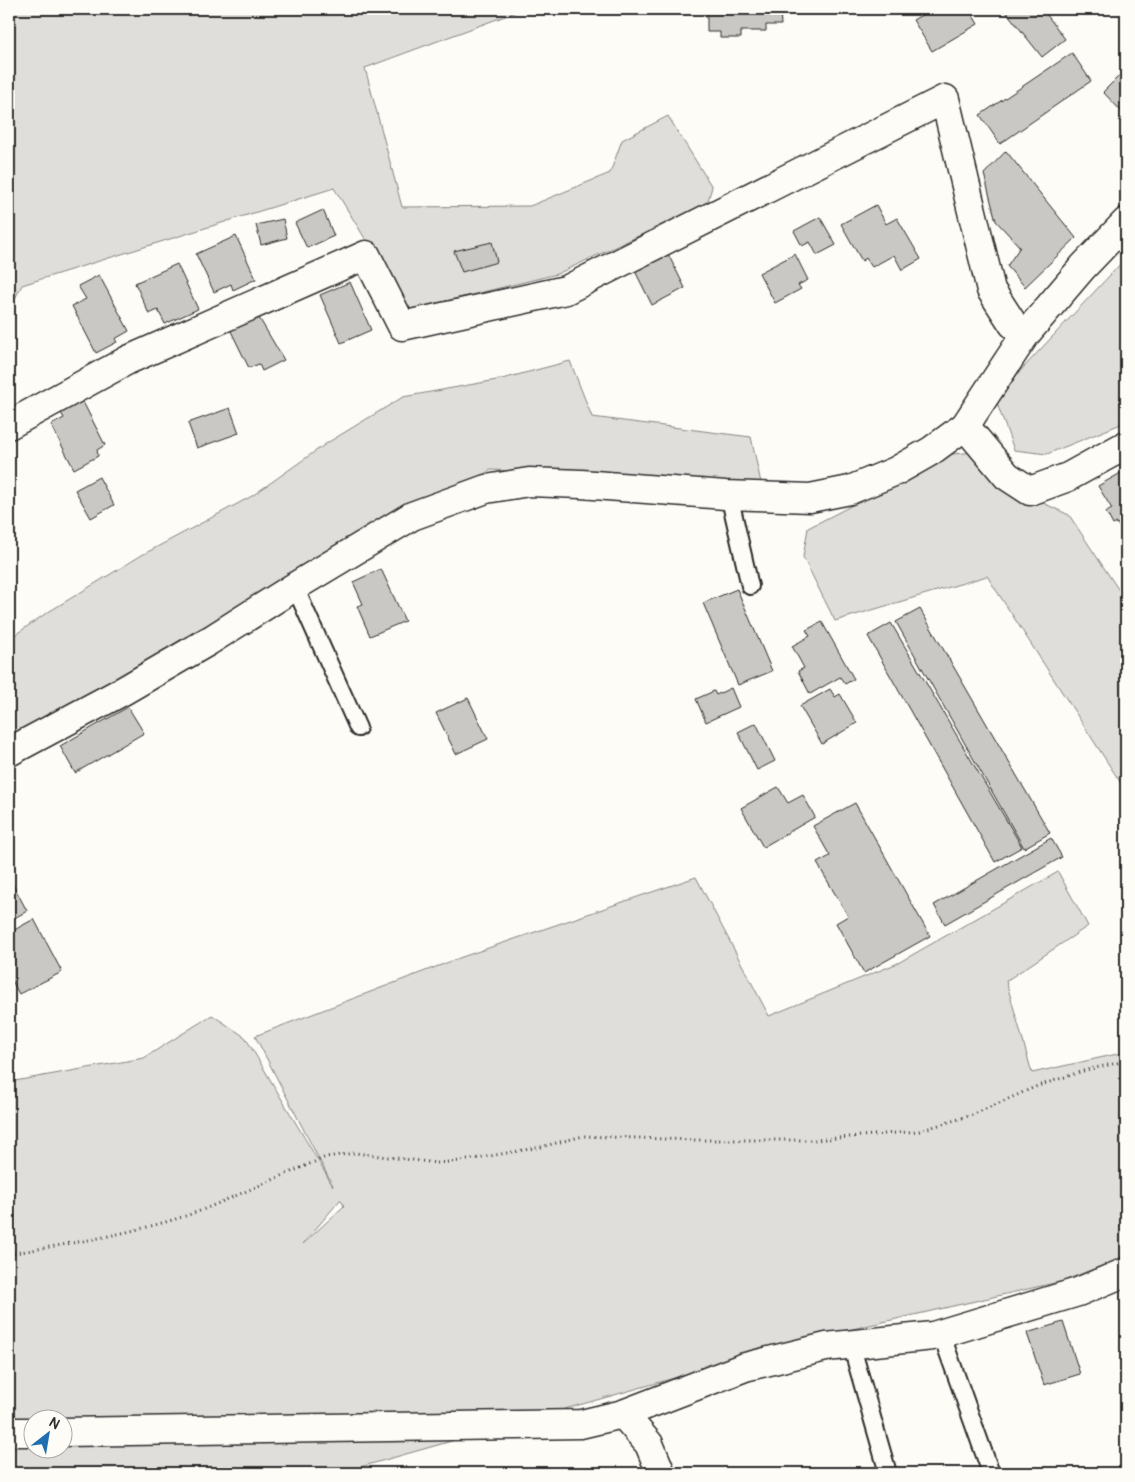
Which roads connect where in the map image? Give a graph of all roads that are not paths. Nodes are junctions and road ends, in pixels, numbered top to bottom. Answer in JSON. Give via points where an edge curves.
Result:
{"nodes":[{"id":1,"x":1126,"y":222,"type":"edge"},
{"id":2,"x":1025,"y":335,"type":"junction"},
{"id":3,"x":9,"y":425,"type":"edge"},
{"id":4,"x":965,"y":426,"type":"junction"},
{"id":5,"x":1126,"y":445,"type":"edge"},
{"id":6,"x":729,"y":495,"type":"junction"},
{"id":7,"x":750,"y":586,"type":"dead end"},
{"id":8,"x":295,"y":587,"type":"junction"},
{"id":9,"x":358,"y":728,"type":"dead end"},
{"id":10,"x":9,"y":752,"type":"edge"},
{"id":11,"x":1126,"y":1272,"type":"edge"},
{"id":12,"x":941,"y":1334,"type":"junction"},
{"id":13,"x":850,"y":1344,"type":"junction"},
{"id":14,"x":623,"y":1414,"type":"junction"},
{"id":15,"x":9,"y":1432,"type":"edge"},
{"id":16,"x":22,"y":1432,"type":"edge"},
{"id":17,"x":72,"y":1432,"type":"edge"},
{"id":18,"x":661,"y":1473,"type":"edge"},
{"id":19,"x":888,"y":1473,"type":"edge"},
{"id":20,"x":992,"y":1473,"type":"edge"}],
"edges":[{"from":1,"to":2,"type":"street"},
{"from":2,"to":3,"type":"street","via":[[1013,324],[991,290],[945,99],[566,290],[402,326],[366,255],[128,360]]},
{"from":2,"to":4,"type":"street"},
{"from":4,"to":5,"type":"street","via":[[1007,476],[1030,491],[1068,477]]},
{"from":4,"to":6,"type":"street","via":[[932,451],[896,471],[850,490],[810,498]]},
{"from":6,"to":7,"type":"lane"},
{"from":6,"to":8,"type":"street","via":[[529,482],[486,489],[412,516]]},
{"from":8,"to":9,"type":"lane"},
{"from":8,"to":10,"type":"street","via":[[123,691]]},
{"from":11,"to":12,"type":"street","via":[[1078,1292]]},
{"from":12,"to":13,"type":"street"},
{"from":12,"to":20,"type":"lane"},
{"from":13,"to":14,"type":"street","via":[[745,1367]]},
{"from":13,"to":19,"type":"lane"},
{"from":14,"to":17,"type":"street","via":[[581,1424]]},
{"from":14,"to":18,"type":"street","via":[[649,1444]]},
{"from":15,"to":16,"type":"street"}]}
